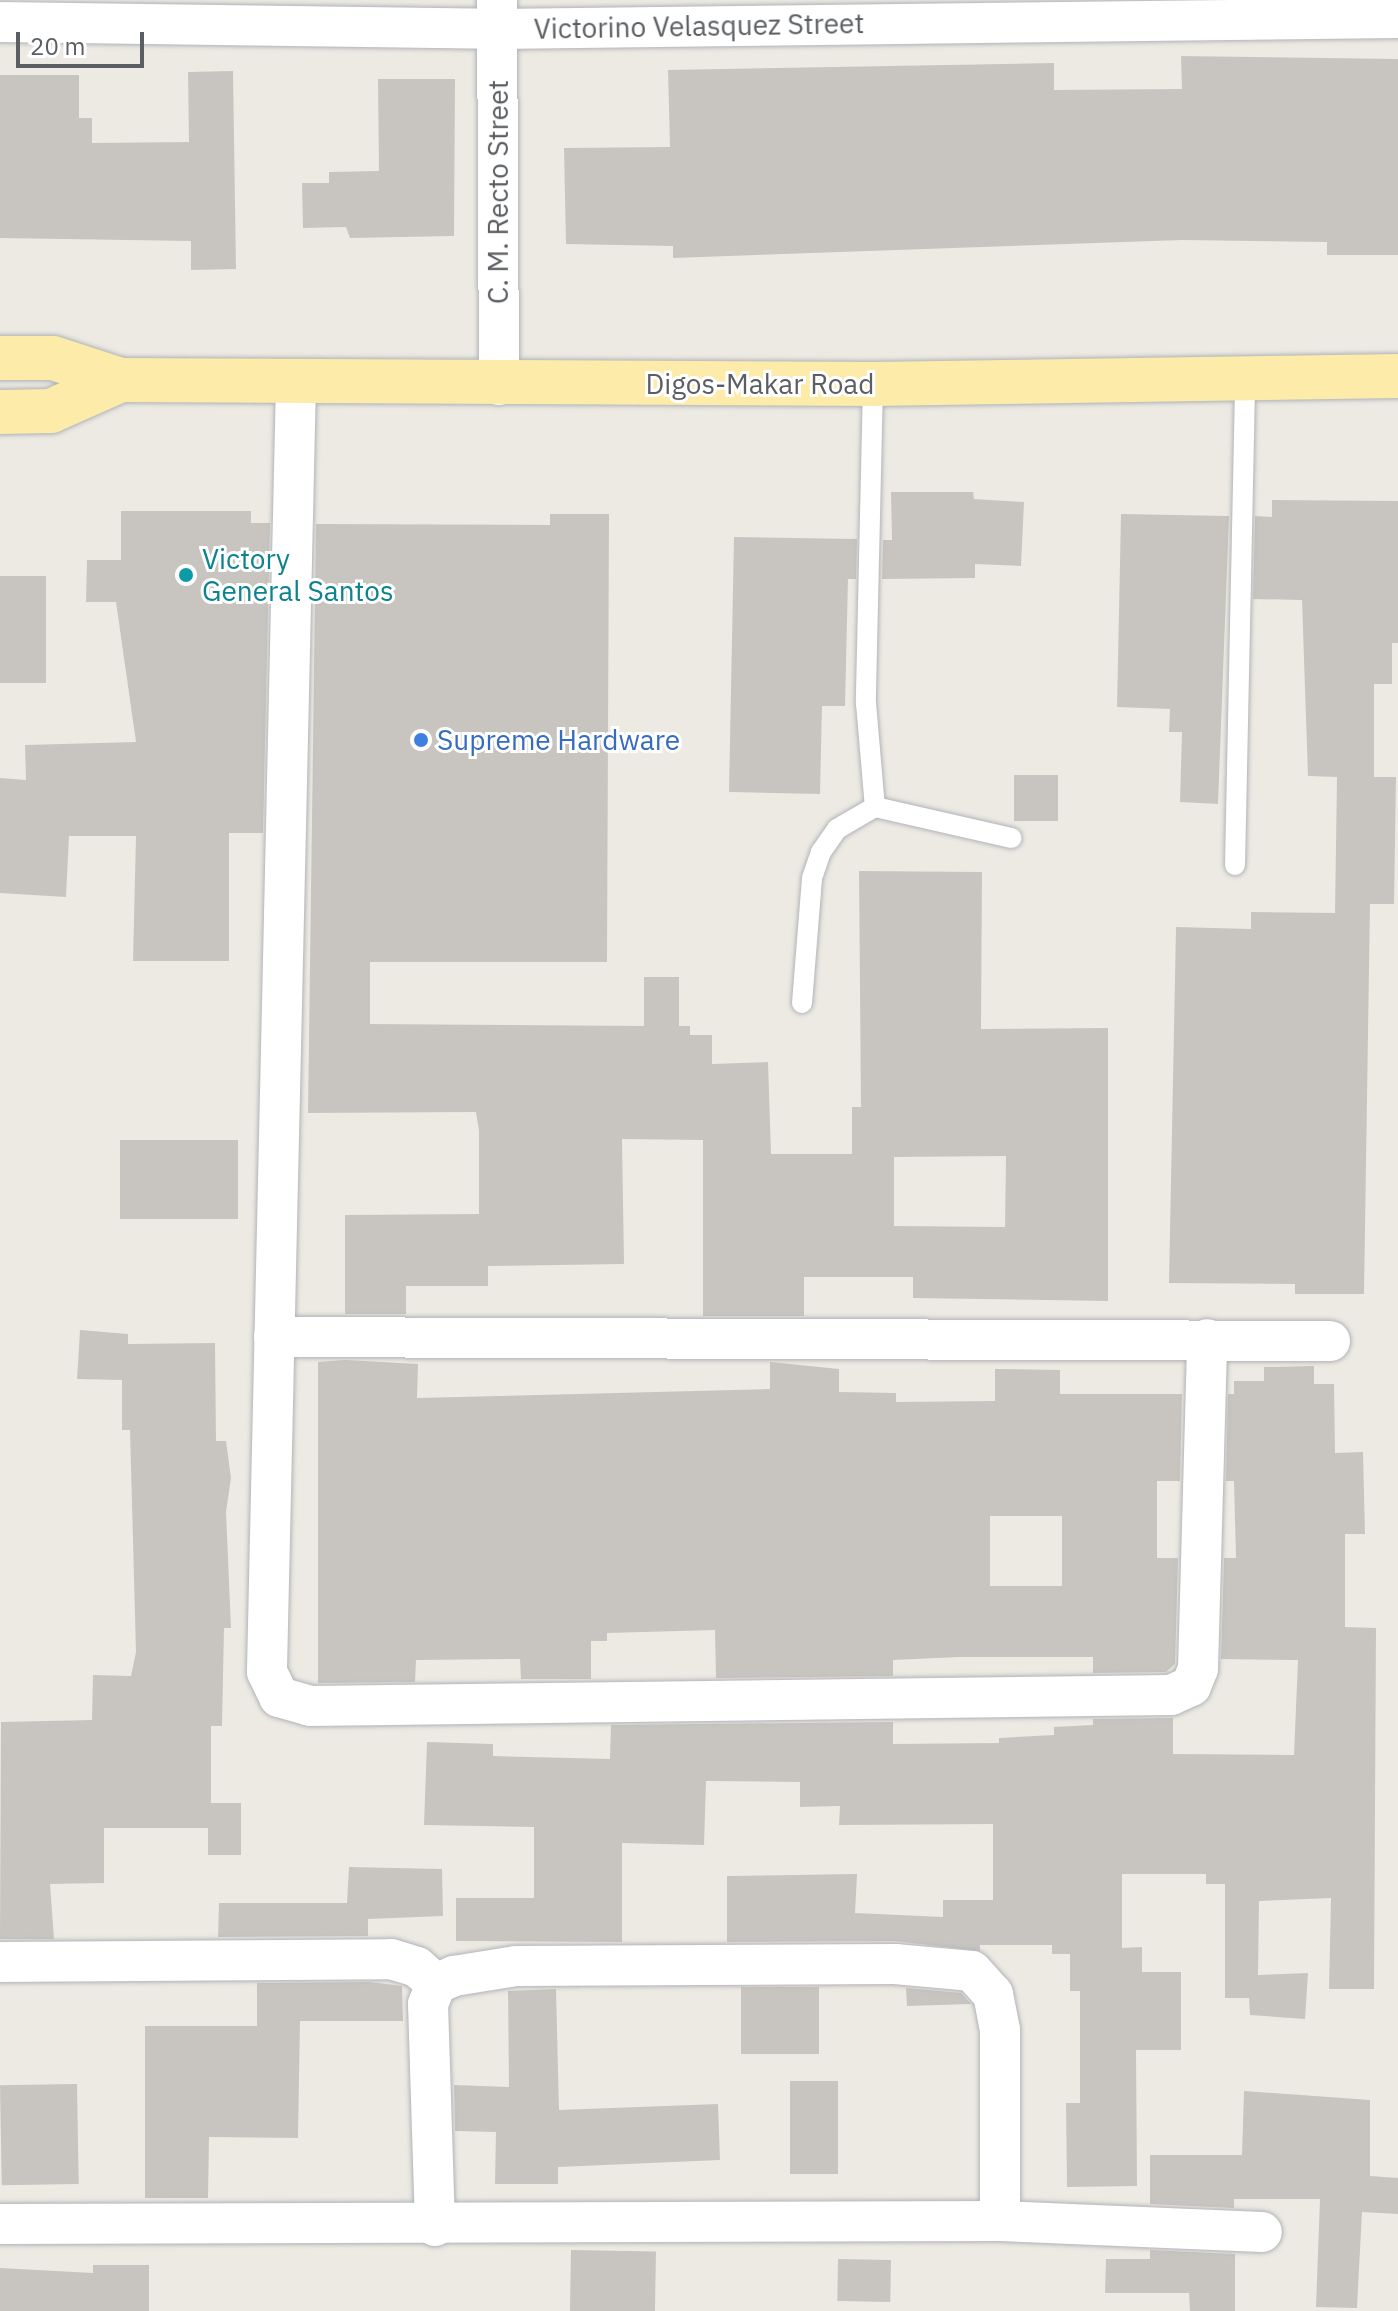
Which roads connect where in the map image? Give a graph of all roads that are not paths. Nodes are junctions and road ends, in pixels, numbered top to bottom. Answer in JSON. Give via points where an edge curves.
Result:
{"nodes":[{"id":1,"x":24,"y":14,"type":"edge"},
{"id":2,"x":497,"y":14,"type":"edge"},
{"id":3,"x":1398,"y":18,"type":"edge"},
{"id":4,"x":0,"y":358,"type":"edge"},
{"id":5,"x":1398,"y":376,"type":"edge"},
{"id":6,"x":1245,"y":377,"type":"junction"},
{"id":7,"x":121,"y":380,"type":"junction"},
{"id":8,"x":296,"y":382,"type":"junction"},
{"id":9,"x":873,"y":384,"type":"junction"},
{"id":10,"x":499,"y":385,"type":"junction"},
{"id":11,"x":0,"y":412,"type":"edge"},
{"id":12,"x":875,"y":807,"type":"junction"},
{"id":13,"x":1012,"y":838,"type":"dead end"},
{"id":14,"x":1235,"y":865,"type":"dead end"},
{"id":15,"x":802,"y":1003,"type":"dead end"},
{"id":16,"x":274,"y":1337,"type":"junction"},
{"id":17,"x":1207,"y":1339,"type":"junction"},
{"id":18,"x":1330,"y":1341,"type":"dead end"},
{"id":19,"x":0,"y":1962,"type":"edge"},
{"id":20,"x":436,"y":1984,"type":"junction"},
{"id":21,"x":1000,"y":2221,"type":"junction"},
{"id":22,"x":0,"y":2224,"type":"edge"},
{"id":23,"x":435,"y":2226,"type":"junction"},
{"id":24,"x":1262,"y":2232,"type":"dead end"}],
"edges":[{"from":1,"to":2,"type":"street","name":"Victorino Velasquez Street"},
{"from":2,"to":3,"type":"street","name":"Victorino Velasquez Street"},
{"from":2,"to":10,"type":"street","name":"C. M. Recto Street"},
{"from":4,"to":7,"type":"main road","name":"Digos-Makar Road","via":[[53,358]]},
{"from":5,"to":6,"type":"main road","name":"Digos-Makar Road"},
{"from":6,"to":9,"type":"main road","name":"Digos-Makar Road"},
{"from":6,"to":14,"type":"lane"},
{"from":7,"to":8,"type":"main road","name":"Digos-Makar Road"},
{"from":7,"to":11,"type":"main road","name":"Digos-Makar Road","via":[[51,411]]},
{"from":8,"to":10,"type":"main road","name":"Digos-Makar Road"},
{"from":8,"to":16,"type":"street"},
{"from":9,"to":10,"type":"main road","name":"Digos-Makar Road"},
{"from":9,"to":12,"type":"lane","via":[[866,703]]},
{"from":12,"to":13,"type":"lane"},
{"from":12,"to":15,"type":"lane","via":[[837,829],[821,852],[812,878]]},
{"from":16,"to":17,"type":"street"},
{"from":16,"to":17,"type":"street","via":[[267,1672],[279,1697],[310,1706],[1171,1695],[1191,1686],[1198,1669]]},
{"from":17,"to":18,"type":"street"},
{"from":19,"to":20,"type":"street","via":[[391,1959],[417,1967]]},
{"from":20,"to":21,"type":"street","via":[[516,1966],[895,1964],[972,1971],[993,1994],[1000,2030]]},
{"from":20,"to":23,"type":"street","via":[[428,2004]]},
{"from":21,"to":23,"type":"street"},
{"from":21,"to":24,"type":"street"},
{"from":22,"to":23,"type":"street"}]}
